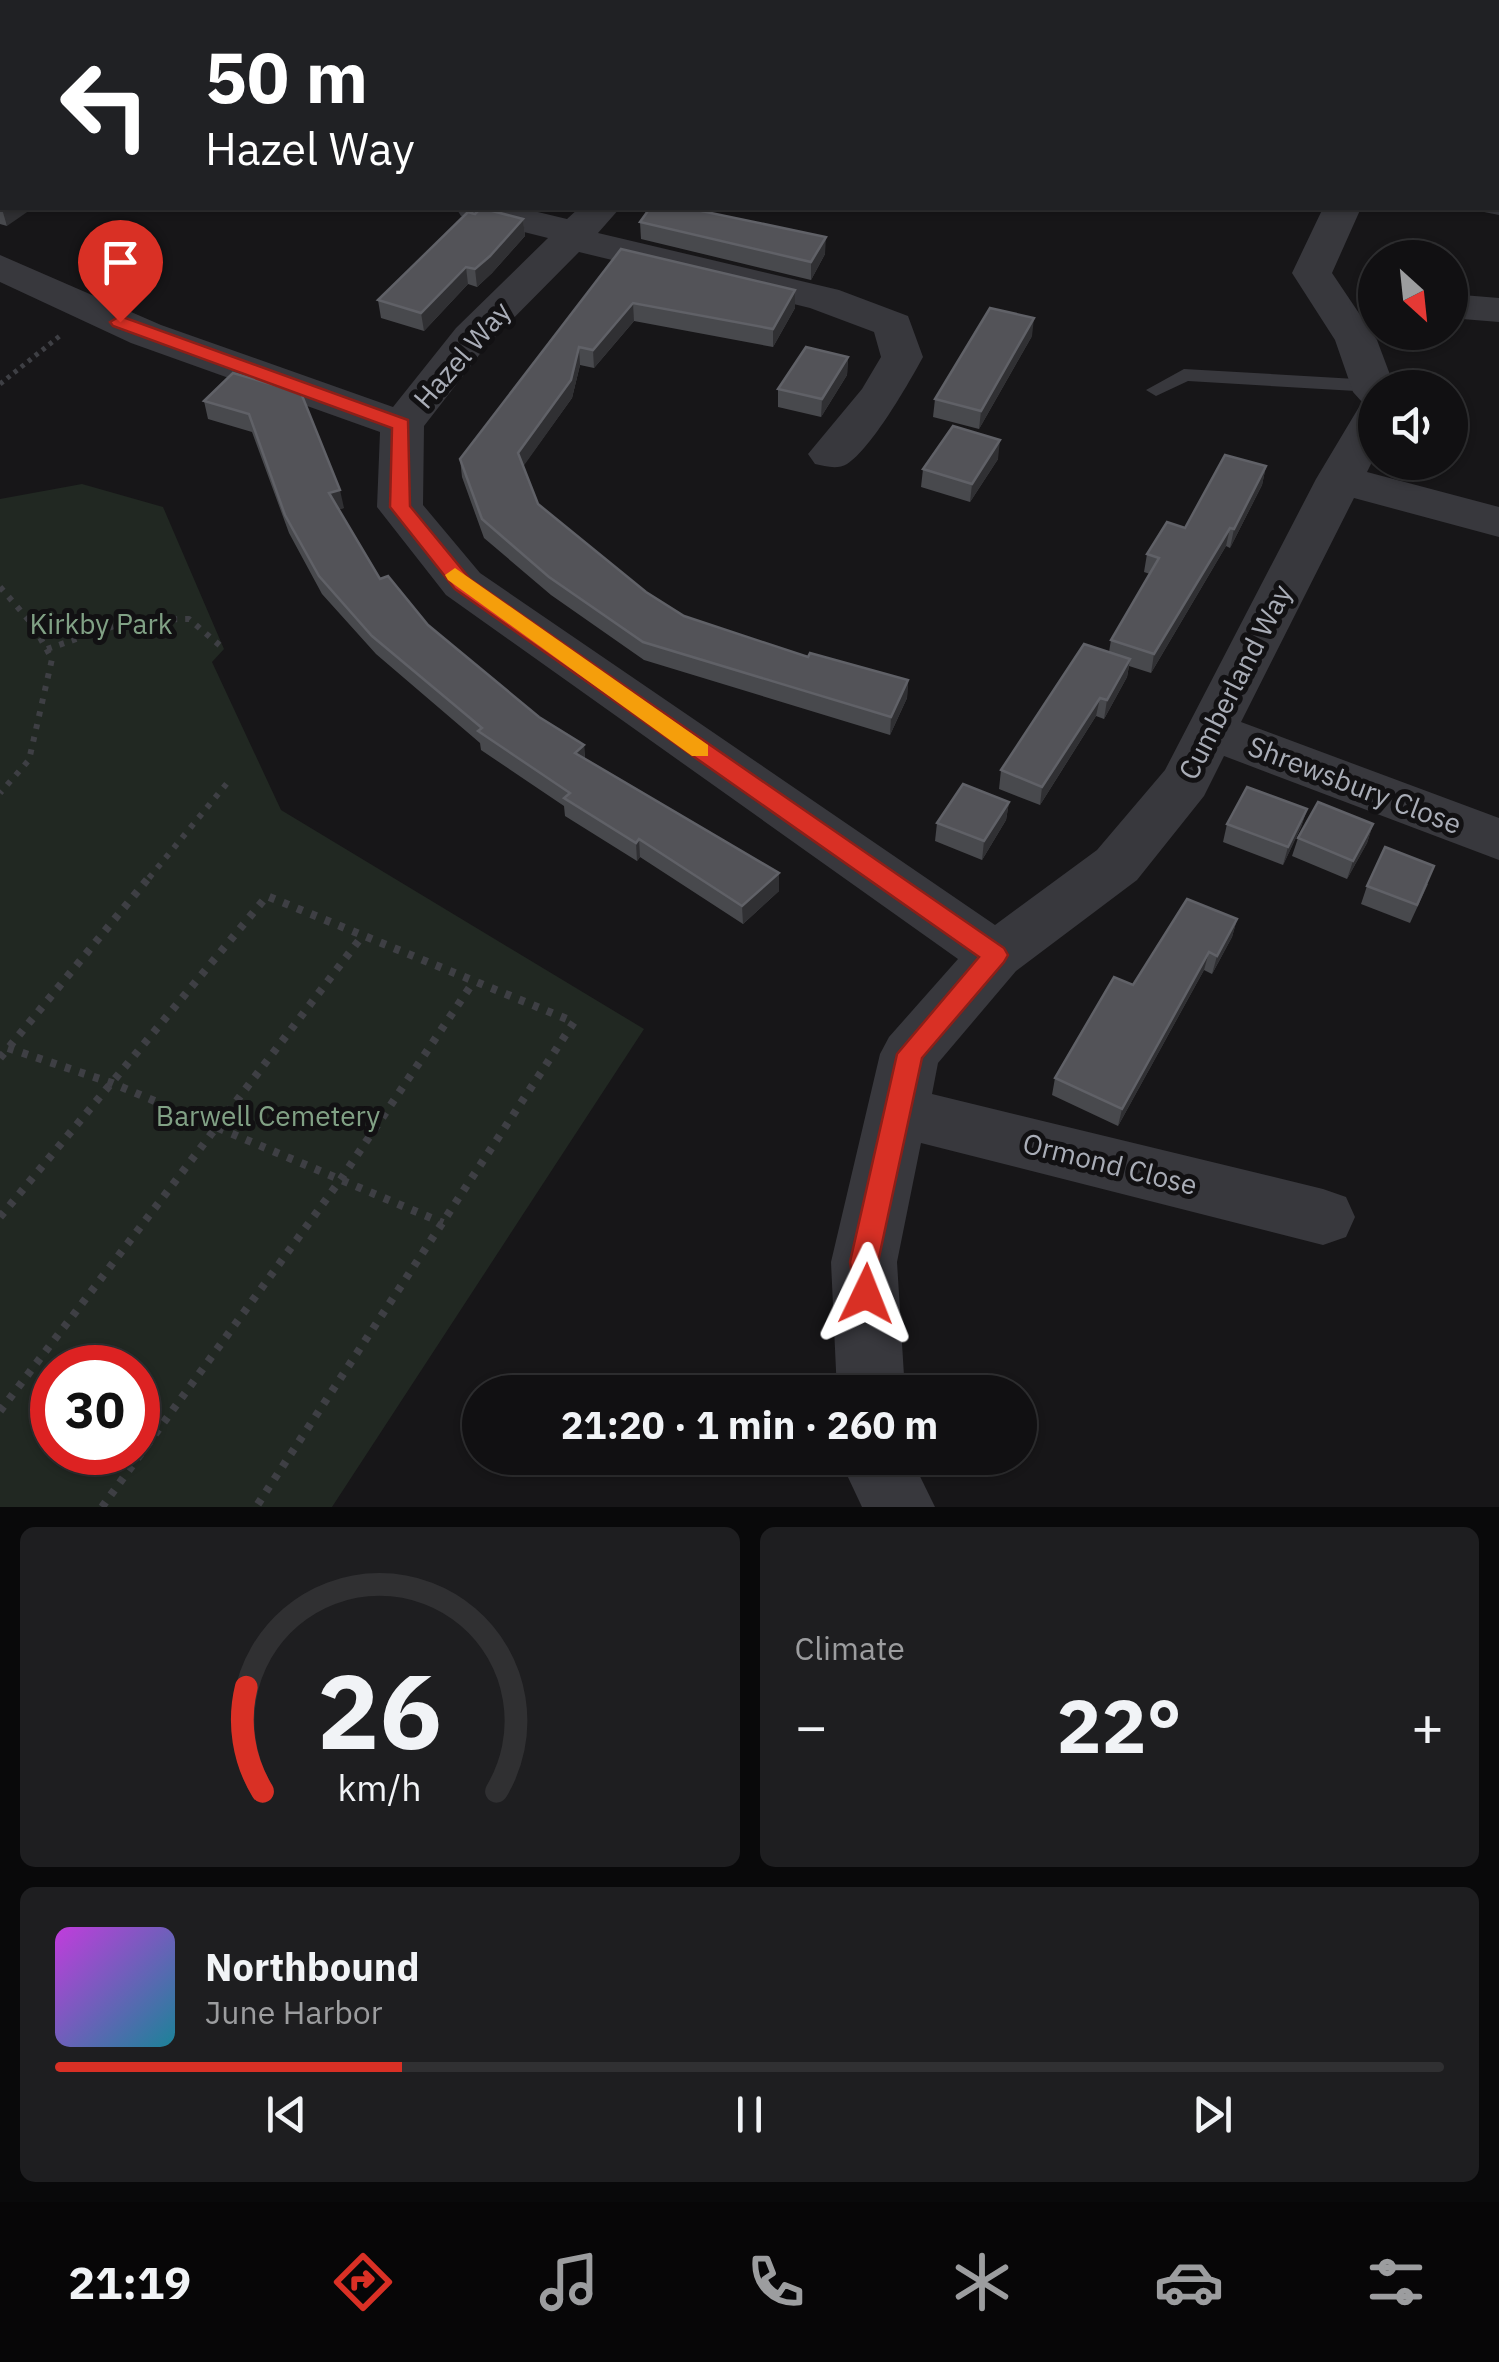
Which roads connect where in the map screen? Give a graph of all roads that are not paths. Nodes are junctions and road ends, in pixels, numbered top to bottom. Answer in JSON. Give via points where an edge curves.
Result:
{"nodes":[{"id":1,"x":486,"y":210,"type":"edge"},
{"id":2,"x":1341,"y":210,"type":"edge"},
{"id":3,"x":583,"y":226,"type":"edge"},
{"id":4,"x":0,"y":267,"type":"edge"},
{"id":5,"x":1354,"y":306,"type":"edge"},
{"id":6,"x":1468,"y":307,"type":"edge"},
{"id":7,"x":1499,"y":310,"type":"edge"},
{"id":8,"x":1365,"y":370,"type":"edge"},
{"id":9,"x":1156,"y":390,"type":"dead end"},
{"id":10,"x":1358,"y":395,"type":"edge"},
{"id":11,"x":402,"y":424,"type":"junction"},
{"id":12,"x":1358,"y":436,"type":"edge"},
{"id":13,"x":830,"y":454,"type":"dead end"},
{"id":14,"x":1340,"y":479,"type":"junction"},
{"id":15,"x":1499,"y":522,"type":"edge"},
{"id":16,"x":1211,"y":731,"type":"junction"},
{"id":17,"x":1499,"y":840,"type":"edge"},
{"id":18,"x":996,"y":955,"type":"junction"},
{"id":19,"x":897,"y":1111,"type":"junction"},
{"id":20,"x":1323,"y":1217,"type":"dead end"},
{"id":21,"x":870,"y":1375,"type":"edge"},
{"id":22,"x":883,"y":1475,"type":"edge"},
{"id":23,"x":899,"y":1507,"type":"edge"}],
"edges":[{"from":1,"to":3,"type":"street"},
{"from":2,"to":5,"type":"street","via":[[1312,273]]},
{"from":3,"to":11,"type":"street","name":"Hazel Way","via":[[471,337]]},
{"from":3,"to":13,"type":"street","via":[[893,325],[902,357],[881,394]]},
{"from":4,"to":11,"type":"street","via":[[146,334]]},
{"from":5,"to":8,"type":"street"},
{"from":6,"to":7,"type":"street"},
{"from":9,"to":10,"type":"lane","via":[[1184,374]]},
{"from":11,"to":18,"type":"street","name":"Hazel Way","via":[[400,507],[463,584]]},
{"from":12,"to":14,"type":"street","name":"Cumberland Way"},
{"from":14,"to":15,"type":"street"},
{"from":14,"to":16,"type":"street","name":"Cumberland Way"},
{"from":16,"to":17,"type":"street","name":"Shrewsbury Close"},
{"from":16,"to":18,"type":"street","name":"Cumberland Way","via":[[1185,782],[1117,865]]},
{"from":18,"to":19,"type":"street","name":"Cumberland Way","via":[[910,1054]]},
{"from":19,"to":20,"type":"street","name":"Ormond Close"},
{"from":19,"to":21,"type":"street","name":"Cumberland Way","via":[[864,1262]]},
{"from":22,"to":23,"type":"street"}]}
